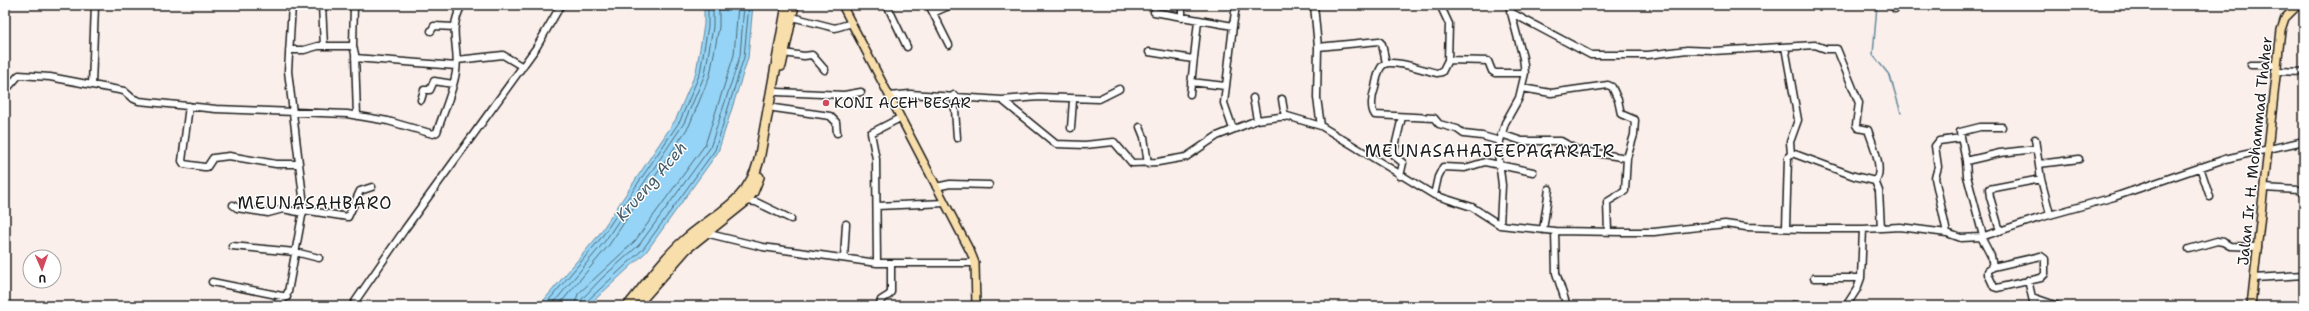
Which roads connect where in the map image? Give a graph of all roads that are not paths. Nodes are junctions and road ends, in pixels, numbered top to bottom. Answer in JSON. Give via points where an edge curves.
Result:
{"nodes":[{"id":1,"x":94,"y":5,"type":"edge"},
{"id":2,"x":292,"y":5,"type":"edge"},
{"id":3,"x":322,"y":5,"type":"edge"},
{"id":4,"x":354,"y":5,"type":"edge"},
{"id":5,"x":462,"y":5,"type":"edge"},
{"id":6,"x":561,"y":5,"type":"edge"},
{"id":7,"x":787,"y":5,"type":"edge"},
{"id":8,"x":794,"y":5,"type":"edge"},
{"id":9,"x":842,"y":5,"type":"edge"},
{"id":10,"x":887,"y":5,"type":"edge"},
{"id":11,"x":929,"y":5,"type":"edge"},
{"id":12,"x":951,"y":5,"type":"edge"},
{"id":13,"x":1182,"y":5,"type":"edge"},
{"id":14,"x":1236,"y":5,"type":"edge"},
{"id":15,"x":1314,"y":5,"type":"edge"},
{"id":16,"x":1443,"y":5,"type":"edge"},
{"id":17,"x":1509,"y":5,"type":"edge"},
{"id":18,"x":2298,"y":5,"type":"edge"},
{"id":19,"x":1154,"y":12,"type":"dead end"},
{"id":20,"x":1510,"y":12,"type":"junction"},
{"id":21,"x":933,"y":13,"type":"junction"},
{"id":22,"x":792,"y":17,"type":"junction"},
{"id":23,"x":1182,"y":18,"type":"junction"},
{"id":24,"x":1198,"y":21,"type":"junction"},
{"id":25,"x":852,"y":23,"type":"junction"},
{"id":26,"x":1233,"y":26,"type":"junction"},
{"id":27,"x":454,"y":27,"type":"junction"},
{"id":28,"x":430,"y":31,"type":"dead end"},
{"id":29,"x":950,"y":45,"type":"dead end"},
{"id":30,"x":324,"y":46,"type":"junction"},
{"id":31,"x":353,"y":46,"type":"junction"},
{"id":32,"x":906,"y":47,"type":"dead end"},
{"id":33,"x":1318,"y":47,"type":"junction"},
{"id":34,"x":1785,"y":47,"type":"junction"},
{"id":35,"x":289,"y":50,"type":"junction"},
{"id":36,"x":1149,"y":52,"type":"dead end"},
{"id":37,"x":781,"y":56,"type":"junction"},
{"id":38,"x":355,"y":58,"type":"junction"},
{"id":39,"x":1193,"y":59,"type":"junction"},
{"id":40,"x":1448,"y":60,"type":"junction"},
{"id":41,"x":457,"y":63,"type":"junction"},
{"id":42,"x":1386,"y":63,"type":"junction"},
{"id":43,"x":2251,"y":65,"type":"dead end"},
{"id":44,"x":523,"y":66,"type":"junction"},
{"id":45,"x":2276,"y":68,"type":"junction"},
{"id":46,"x":825,"y":70,"type":"dead end"},
{"id":47,"x":2304,"y":72,"type":"edge"},
{"id":48,"x":1525,"y":73,"type":"junction"},
{"id":49,"x":1191,"y":82,"type":"junction"},
{"id":50,"x":453,"y":84,"type":"junction"},
{"id":51,"x":92,"y":85,"type":"junction"},
{"id":52,"x":1225,"y":86,"type":"junction"},
{"id":53,"x":1522,"y":88,"type":"junction"},
{"id":54,"x":1119,"y":89,"type":"dead end"},
{"id":55,"x":5,"y":91,"type":"edge"},
{"id":56,"x":777,"y":92,"type":"junction"},
{"id":57,"x":861,"y":92,"type":"dead end"},
{"id":58,"x":1190,"y":94,"type":"dead end"},
{"id":59,"x":954,"y":95,"type":"junction"},
{"id":60,"x":889,"y":96,"type":"junction"},
{"id":61,"x":1253,"y":98,"type":"dead end"},
{"id":62,"x":1282,"y":99,"type":"dead end"},
{"id":63,"x":421,"y":100,"type":"dead end"},
{"id":64,"x":1002,"y":100,"type":"junction"},
{"id":65,"x":1073,"y":100,"type":"junction"},
{"id":66,"x":188,"y":106,"type":"junction"},
{"id":67,"x":774,"y":108,"type":"junction"},
{"id":68,"x":293,"y":111,"type":"junction"},
{"id":69,"x":357,"y":116,"type":"junction"},
{"id":70,"x":1402,"y":116,"type":"junction"},
{"id":71,"x":1284,"y":117,"type":"junction"},
{"id":72,"x":900,"y":118,"type":"junction"},
{"id":73,"x":1257,"y":120,"type":"junction"},
{"id":74,"x":1321,"y":126,"type":"junction"},
{"id":75,"x":1140,"y":127,"type":"dead end"},
{"id":76,"x":2002,"y":127,"type":"dead end"},
{"id":77,"x":1071,"y":128,"type":"dead end"},
{"id":78,"x":1233,"y":129,"type":"junction"},
{"id":79,"x":838,"y":133,"type":"dead end"},
{"id":80,"x":1502,"y":134,"type":"junction"},
{"id":81,"x":957,"y":138,"type":"dead end"},
{"id":82,"x":1961,"y":138,"type":"junction"},
{"id":83,"x":2035,"y":139,"type":"dead end"},
{"id":84,"x":2304,"y":141,"type":"edge"},
{"id":85,"x":1500,"y":142,"type":"junction"},
{"id":86,"x":2036,"y":148,"type":"junction"},
{"id":87,"x":2267,"y":148,"type":"junction"},
{"id":88,"x":1790,"y":154,"type":"junction"},
{"id":89,"x":1627,"y":158,"type":"junction"},
{"id":90,"x":2080,"y":158,"type":"dead end"},
{"id":91,"x":1966,"y":162,"type":"junction"},
{"id":92,"x":299,"y":164,"type":"junction"},
{"id":93,"x":1148,"y":164,"type":"junction"},
{"id":94,"x":1500,"y":164,"type":"junction"},
{"id":95,"x":2039,"y":164,"type":"junction"},
{"id":96,"x":2200,"y":167,"type":"junction"},
{"id":97,"x":1533,"y":172,"type":"dead end"},
{"id":98,"x":1400,"y":176,"type":"junction"},
{"id":99,"x":2041,"y":179,"type":"junction"},
{"id":100,"x":1876,"y":181,"type":"junction"},
{"id":101,"x":989,"y":185,"type":"dead end"},
{"id":102,"x":372,"y":187,"type":"dead end"},
{"id":103,"x":936,"y":187,"type":"junction"},
{"id":104,"x":2264,"y":188,"type":"junction"},
{"id":105,"x":1549,"y":189,"type":"dead end"},
{"id":106,"x":1434,"y":195,"type":"junction"},
{"id":107,"x":2304,"y":195,"type":"edge"},
{"id":108,"x":2210,"y":197,"type":"dead end"},
{"id":109,"x":746,"y":201,"type":"junction"},
{"id":110,"x":945,"y":203,"type":"junction"},
{"id":111,"x":233,"y":205,"type":"dead end"},
{"id":112,"x":877,"y":206,"type":"junction"},
{"id":113,"x":303,"y":212,"type":"junction"},
{"id":114,"x":2050,"y":214,"type":"junction"},
{"id":115,"x":791,"y":219,"type":"dead end"},
{"id":116,"x":846,"y":224,"type":"dead end"},
{"id":117,"x":1500,"y":225,"type":"junction"},
{"id":118,"x":1786,"y":228,"type":"junction"},
{"id":119,"x":1881,"y":228,"type":"junction"},
{"id":120,"x":1863,"y":229,"type":"junction"},
{"id":121,"x":1543,"y":230,"type":"junction"},
{"id":122,"x":1555,"y":231,"type":"junction"},
{"id":123,"x":2000,"y":231,"type":"junction"},
{"id":124,"x":1608,"y":232,"type":"junction"},
{"id":125,"x":1947,"y":233,"type":"junction"},
{"id":126,"x":705,"y":234,"type":"junction"},
{"id":127,"x":1982,"y":237,"type":"junction"},
{"id":128,"x":232,"y":246,"type":"dead end"},
{"id":129,"x":2258,"y":247,"type":"junction"},
{"id":130,"x":2189,"y":249,"type":"dead end"},
{"id":131,"x":296,"y":252,"type":"junction"},
{"id":132,"x":319,"y":258,"type":"dead end"},
{"id":133,"x":844,"y":258,"type":"junction"},
{"id":134,"x":877,"y":263,"type":"junction"},
{"id":135,"x":891,"y":263,"type":"junction"},
{"id":136,"x":975,"y":263,"type":"junction"},
{"id":137,"x":1993,"y":267,"type":"junction"},
{"id":138,"x":2304,"y":275,"type":"edge"},
{"id":139,"x":1814,"y":278,"type":"dead end"},
{"id":140,"x":1861,"y":278,"type":"junction"},
{"id":141,"x":2254,"y":278,"type":"junction"},
{"id":142,"x":2028,"y":280,"type":"junction"},
{"id":143,"x":212,"y":282,"type":"dead end"},
{"id":144,"x":2032,"y":297,"type":"junction"},
{"id":145,"x":285,"y":301,"type":"edge"},
{"id":146,"x":1793,"y":305,"type":"edge"},
{"id":147,"x":271,"y":306,"type":"edge"},
{"id":148,"x":352,"y":306,"type":"edge"},
{"id":149,"x":628,"y":306,"type":"edge"},
{"id":150,"x":636,"y":306,"type":"edge"},
{"id":151,"x":880,"y":306,"type":"edge"},
{"id":152,"x":976,"y":306,"type":"edge"},
{"id":153,"x":1567,"y":306,"type":"edge"},
{"id":154,"x":1803,"y":306,"type":"edge"},
{"id":155,"x":1846,"y":306,"type":"edge"},
{"id":156,"x":2034,"y":306,"type":"edge"},
{"id":157,"x":2058,"y":306,"type":"edge"},
{"id":158,"x":2251,"y":306,"type":"edge"}],
"edges":[{"from":1,"to":51,"type":"street"},
{"from":2,"to":35,"type":"street"},
{"from":3,"to":30,"type":"street"},
{"from":4,"to":31,"type":"street"},
{"from":5,"to":27,"type":"street"},
{"from":6,"to":44,"type":"street","via":[[553,23]]},
{"from":7,"to":37,"type":"highway"},
{"from":8,"to":22,"type":"highway"},
{"from":9,"to":25,"type":"main road"},
{"from":10,"to":32,"type":"street"},
{"from":11,"to":21,"type":"street"},
{"from":12,"to":21,"type":"street"},
{"from":13,"to":23,"type":"street"},
{"from":14,"to":26,"type":"street"},
{"from":15,"to":33,"type":"street"},
{"from":16,"to":40,"type":"street","via":[[1442,9],[1449,24]]},
{"from":17,"to":20,"type":"street"},
{"from":18,"to":45,"type":"main road","name":"Jalan Ir. H. Mohammad Thaher","via":[[2282,24]]},
{"from":19,"to":23,"type":"street"},
{"from":20,"to":34,"type":"street","via":[[1591,55],[1648,55],[1687,50]]},
{"from":20,"to":48,"type":"street"},
{"from":21,"to":29,"type":"street"},
{"from":22,"to":25,"type":"street","via":[[835,28]]},
{"from":22,"to":37,"type":"highway"},
{"from":23,"to":24,"type":"street"},
{"from":24,"to":26,"type":"street"},
{"from":24,"to":39,"type":"street"},
{"from":25,"to":60,"type":"main road"},
{"from":26,"to":52,"type":"street"},
{"from":27,"to":28,"type":"street","via":[[434,26]]},
{"from":27,"to":41,"type":"street"},
{"from":30,"to":31,"type":"street"},
{"from":30,"to":35,"type":"street"},
{"from":31,"to":38,"type":"street"},
{"from":33,"to":42,"type":"street","via":[[1379,41]]},
{"from":33,"to":74,"type":"street","via":[[1316,98]]},
{"from":34,"to":88,"type":"street","via":[[1798,120],[1790,142]]},
{"from":34,"to":100,"type":"street","via":[[1817,45],[1824,49],[1835,48],[1840,51],[1859,103],[1856,125],[1868,130],[1877,154]]},
{"from":35,"to":68,"type":"street","via":[[288,71]]},
{"from":36,"to":39,"type":"street"},
{"from":37,"to":46,"type":"street","via":[[812,55]]},
{"from":37,"to":56,"type":"highway"},
{"from":37,"to":149,"type":"highway","via":[[754,177],[738,200],[674,250]]},
{"from":38,"to":41,"type":"street"},
{"from":38,"to":69,"type":"street"},
{"from":39,"to":49,"type":"street"},
{"from":40,"to":42,"type":"street","via":[[1442,72],[1437,74]]},
{"from":40,"to":48,"type":"street","via":[[1488,61],[1495,73]]},
{"from":41,"to":44,"type":"street","via":[[503,56]]},
{"from":41,"to":50,"type":"street"},
{"from":42,"to":70,"type":"street","via":[[1380,68],[1374,92],[1373,112],[1377,116]]},
{"from":43,"to":45,"type":"street"},
{"from":44,"to":148,"type":"street"},
{"from":45,"to":47,"type":"street"},
{"from":45,"to":87,"type":"main road","name":"Jalan Ir. H. Mohammad Thaher"},
{"from":48,"to":53,"type":"street"},
{"from":49,"to":52,"type":"street"},
{"from":49,"to":58,"type":"street"},
{"from":50,"to":63,"type":"street","via":[[434,81],[430,90],[424,90]]},
{"from":50,"to":69,"type":"street","via":[[435,134],[388,121]]},
{"from":51,"to":55,"type":"street","via":[[24,74],[19,75]]},
{"from":51,"to":66,"type":"street","via":[[127,92],[139,101]]},
{"from":52,"to":78,"type":"street","via":[[1224,103]]},
{"from":53,"to":80,"type":"street"},
{"from":53,"to":89,"type":"street","via":[[1551,93],[1608,85],[1612,87],[1621,114],[1635,120],[1634,135]]},
{"from":54,"to":65,"type":"street","via":[[1099,99]]},
{"from":56,"to":57,"type":"street","via":[[844,96]]},
{"from":56,"to":67,"type":"highway"},
{"from":59,"to":60,"type":"street"},
{"from":59,"to":64,"type":"street"},
{"from":59,"to":81,"type":"street"},
{"from":60,"to":72,"type":"main road"},
{"from":61,"to":73,"type":"street"},
{"from":62,"to":71,"type":"street"},
{"from":64,"to":65,"type":"street","via":[[1039,97],[1064,97]]},
{"from":64,"to":93,"type":"street","via":[[1056,144],[1114,142],[1129,162]]},
{"from":65,"to":77,"type":"street"},
{"from":66,"to":68,"type":"street"},
{"from":66,"to":92,"type":"street","via":[[182,161],[184,164],[204,167],[213,158],[227,156],[276,164]]},
{"from":67,"to":79,"type":"street","via":[[830,116],[836,122]]},
{"from":67,"to":109,"type":"highway","via":[[761,171],[753,192]]},
{"from":68,"to":69,"type":"street"},
{"from":68,"to":92,"type":"street"},
{"from":70,"to":85,"type":"street","via":[[1434,118],[1439,124],[1457,129],[1464,134]]},
{"from":70,"to":98,"type":"street","via":[[1393,155],[1403,163]]},
{"from":71,"to":73,"type":"street"},
{"from":71,"to":74,"type":"street"},
{"from":72,"to":103,"type":"main road"},
{"from":72,"to":112,"type":"street","via":[[871,131],[876,159]]},
{"from":73,"to":78,"type":"street"},
{"from":74,"to":98,"type":"street"},
{"from":75,"to":93,"type":"street"},
{"from":76,"to":82,"type":"street","via":[[1966,129],[1960,131]]},
{"from":78,"to":93,"type":"street","via":[[1217,136],[1186,157]]},
{"from":80,"to":85,"type":"street"},
{"from":80,"to":89,"type":"street","via":[[1522,140],[1561,141],[1577,150]]},
{"from":82,"to":91,"type":"street"},
{"from":82,"to":125,"type":"street","via":[[1939,141],[1935,146],[1938,167],[1935,178]]},
{"from":83,"to":86,"type":"street"},
{"from":84,"to":87,"type":"street"},
{"from":85,"to":94,"type":"street"},
{"from":86,"to":91,"type":"street","via":[[2000,153]]},
{"from":86,"to":95,"type":"street"},
{"from":87,"to":96,"type":"street"},
{"from":87,"to":104,"type":"main road","name":"Jalan Ir. H. Mohammad Thaher"},
{"from":88,"to":100,"type":"street"},
{"from":88,"to":118,"type":"street"},
{"from":89,"to":124,"type":"street","via":[[1625,191],[1607,202]]},
{"from":90,"to":95,"type":"street"},
{"from":91,"to":127,"type":"street","via":[[1966,176]]},
{"from":92,"to":113,"type":"street"},
{"from":94,"to":97,"type":"street"},
{"from":94,"to":106,"type":"street","via":[[1482,162],[1465,168],[1443,167]]},
{"from":94,"to":117,"type":"street"},
{"from":95,"to":99,"type":"street"},
{"from":96,"to":108,"type":"street"},
{"from":96,"to":114,"type":"street","via":[[2114,197]]},
{"from":98,"to":106,"type":"street"},
{"from":99,"to":114,"type":"street"},
{"from":99,"to":123,"type":"street","via":[[1990,189]]},
{"from":100,"to":119,"type":"street"},
{"from":101,"to":103,"type":"street","via":[[950,184]]},
{"from":102,"to":113,"type":"street","via":[[360,191],[348,217]]},
{"from":103,"to":110,"type":"main road"},
{"from":104,"to":107,"type":"street","via":[[2299,190]]},
{"from":104,"to":129,"type":"main road","name":"Jalan Ir. H. Mohammad Thaher"},
{"from":105,"to":121,"type":"street"},
{"from":106,"to":117,"type":"street","via":[[1472,207]]},
{"from":109,"to":115,"type":"street","via":[[756,202]]},
{"from":109,"to":126,"type":"highway"},
{"from":110,"to":112,"type":"street"},
{"from":110,"to":136,"type":"main road"},
{"from":111,"to":113,"type":"street","via":[[237,208],[268,213],[283,209]]},
{"from":112,"to":134,"type":"street"},
{"from":113,"to":131,"type":"street"},
{"from":114,"to":123,"type":"street"},
{"from":116,"to":133,"type":"street"},
{"from":117,"to":121,"type":"street"},
{"from":118,"to":120,"type":"street"},
{"from":118,"to":124,"type":"street","via":[[1716,224],[1654,232]]},
{"from":119,"to":120,"type":"street"},
{"from":119,"to":125,"type":"street","via":[[1900,227]]},
{"from":120,"to":140,"type":"street"},
{"from":121,"to":122,"type":"street"},
{"from":122,"to":124,"type":"street"},
{"from":122,"to":153,"type":"street","via":[[1556,273]]},
{"from":123,"to":127,"type":"street"},
{"from":125,"to":127,"type":"street","via":[[1961,238]]},
{"from":126,"to":133,"type":"street","via":[[762,247]]},
{"from":126,"to":150,"type":"highway","via":[[670,265]]},
{"from":127,"to":137,"type":"street"},
{"from":128,"to":131,"type":"street"},
{"from":129,"to":130,"type":"street","via":[[2228,246],[2217,241]]},
{"from":129,"to":141,"type":"main road","name":"Jalan Ir. H. Mohammad Thaher"},
{"from":131,"to":132,"type":"street"},
{"from":131,"to":145,"type":"street"},
{"from":133,"to":134,"type":"street"},
{"from":134,"to":135,"type":"street"},
{"from":135,"to":136,"type":"street"},
{"from":135,"to":151,"type":"street","via":[[889,296],[881,300]]},
{"from":136,"to":152,"type":"main road"},
{"from":137,"to":142,"type":"street","via":[[1988,272],[1994,287],[2001,288]]},
{"from":137,"to":142,"type":"street","via":[[2002,267],[2024,259],[2043,258],[2045,274],[2041,278]]},
{"from":138,"to":141,"type":"street"},
{"from":139,"to":140,"type":"street"},
{"from":140,"to":155,"type":"street"},
{"from":141,"to":158,"type":"main road","name":"Jalan Ir. H. Mohammad Thaher"},
{"from":142,"to":144,"type":"street"},
{"from":143,"to":145,"type":"street"},
{"from":144,"to":156,"type":"street"},
{"from":144,"to":157,"type":"street"},
{"from":145,"to":147,"type":"street"},
{"from":146,"to":154,"type":"street"}]}
